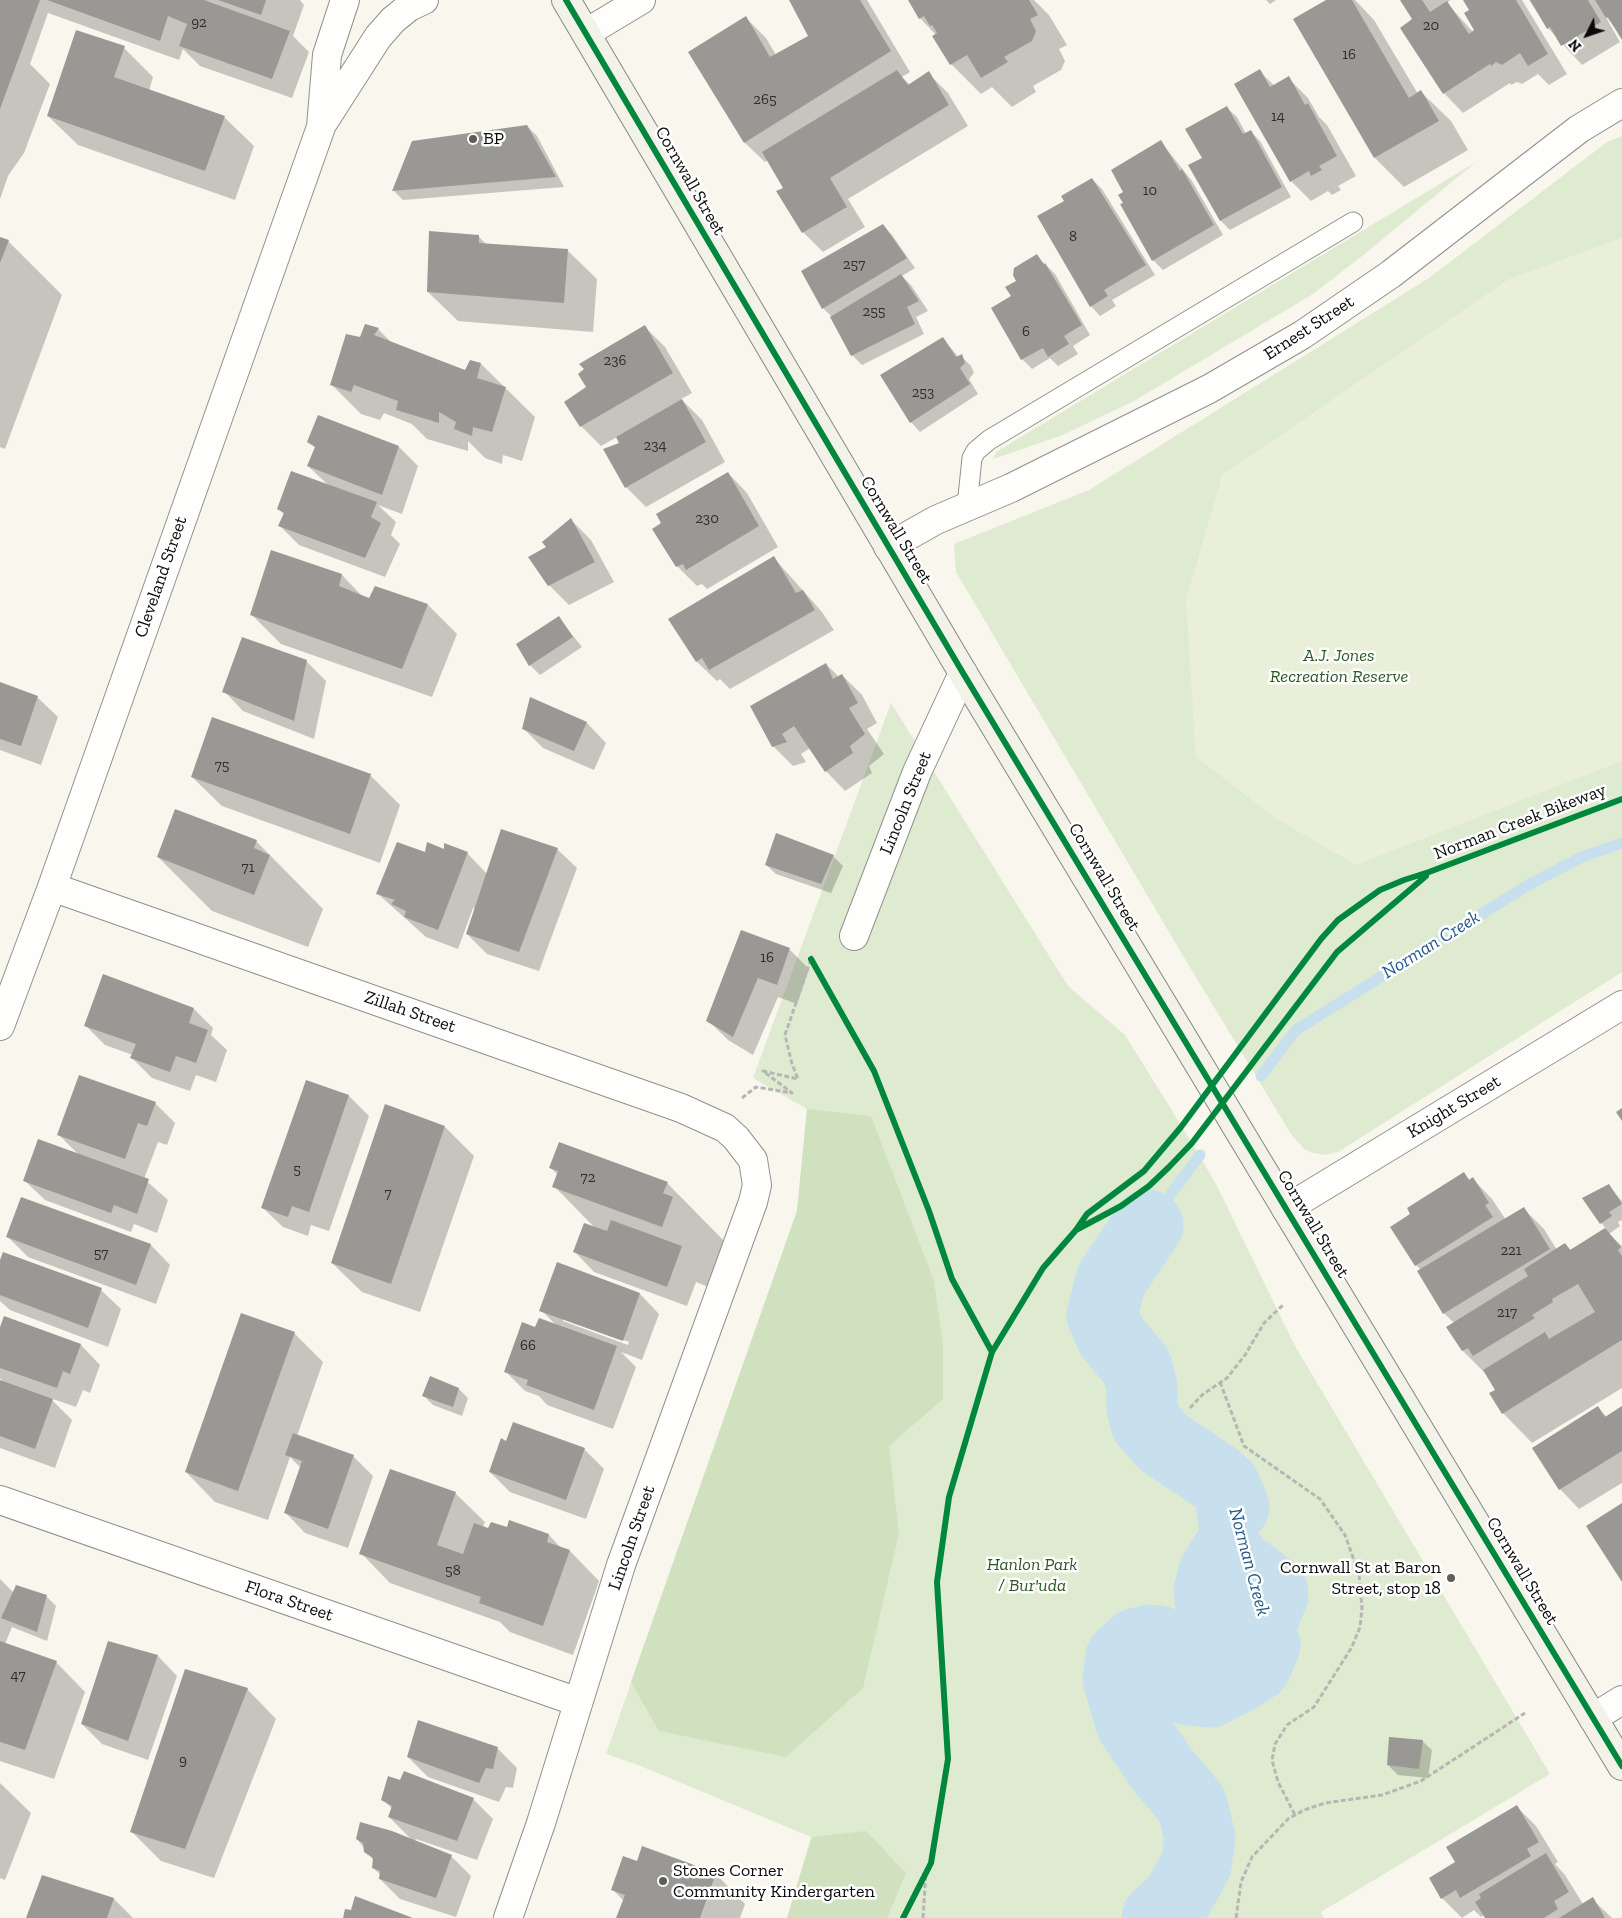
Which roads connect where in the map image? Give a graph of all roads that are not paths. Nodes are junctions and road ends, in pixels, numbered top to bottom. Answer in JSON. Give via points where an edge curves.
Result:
{"nodes":[{"id":1,"x":345,"y":0,"type":"edge"},
{"id":2,"x":424,"y":0,"type":"edge"},
{"id":3,"x":566,"y":0,"type":"edge"},
{"id":4,"x":641,"y":0,"type":"edge"},
{"id":5,"x":586,"y":33,"type":"junction"},
{"id":6,"x":1622,"y":103,"type":"edge"},
{"id":7,"x":321,"y":127,"type":"junction"},
{"id":8,"x":1353,"y":222,"type":"dead end"},
{"id":9,"x":967,"y":506,"type":"junction"},
{"id":10,"x":888,"y":547,"type":"junction"},
{"id":11,"x":963,"y":673,"type":"junction"},
{"id":12,"x":52,"y":887,"type":"junction"},
{"id":13,"x":854,"y":936,"type":"dead end"},
{"id":14,"x":9,"y":970,"type":"edge"},
{"id":15,"x":1622,"y":1005,"type":"edge"},
{"id":16,"x":0,"y":1026,"type":"edge"},
{"id":17,"x":753,"y":1160,"type":"joint"},
{"id":18,"x":1286,"y":1209,"type":"junction"},
{"id":19,"x":0,"y":1500,"type":"edge"},
{"id":20,"x":1622,"y":1700,"type":"edge"},
{"id":21,"x":578,"y":1702,"type":"junction"},
{"id":22,"x":1592,"y":1718,"type":"junction"},
{"id":23,"x":1622,"y":1766,"type":"edge"},
{"id":24,"x":508,"y":1918,"type":"edge"}],
"edges":[{"from":1,"to":7,"type":"street","name":"Cleveland Street","via":[[327,55]]},
{"from":2,"to":7,"type":"street","name":"Cleveland Street","via":[[403,12],[378,37]]},
{"from":3,"to":5,"type":"main road","name":"Cornwall Street"},
{"from":4,"to":5,"type":"street"},
{"from":5,"to":10,"type":"main road","name":"Cornwall Street"},
{"from":6,"to":9,"type":"street","name":"Ernest Street","via":[[1579,129],[1390,274],[1302,335],[1210,388],[1046,471]]},
{"from":7,"to":12,"type":"street","name":"Cleveland Street"},
{"from":8,"to":9,"type":"lane","via":[[989,440],[972,458]]},
{"from":9,"to":10,"type":"street","name":"Ernest Street"},
{"from":10,"to":11,"type":"main road","name":"Cornwall Street"},
{"from":11,"to":13,"type":"street","name":"Lincoln Street","via":[[917,772]]},
{"from":11,"to":18,"type":"main road","name":"Cornwall Street"},
{"from":12,"to":14,"type":"street","name":"Cleveland Street"},
{"from":12,"to":17,"type":"street","name":"Zillah Street","via":[[672,1104],[725,1128]]},
{"from":14,"to":16,"type":"street","name":"Cleveland Street"},
{"from":15,"to":18,"type":"street","name":"Knight Street"},
{"from":17,"to":21,"type":"street","name":"Lincoln Street","via":[[758,1184],[754,1202],[621,1565]]},
{"from":18,"to":22,"type":"main road","name":"Cornwall Street"},
{"from":19,"to":21,"type":"street","name":"Flora Street"},
{"from":20,"to":22,"type":"street"},
{"from":21,"to":24,"type":"street","name":"Lincoln Street"},
{"from":22,"to":23,"type":"main road","name":"Cornwall Street"}]}
